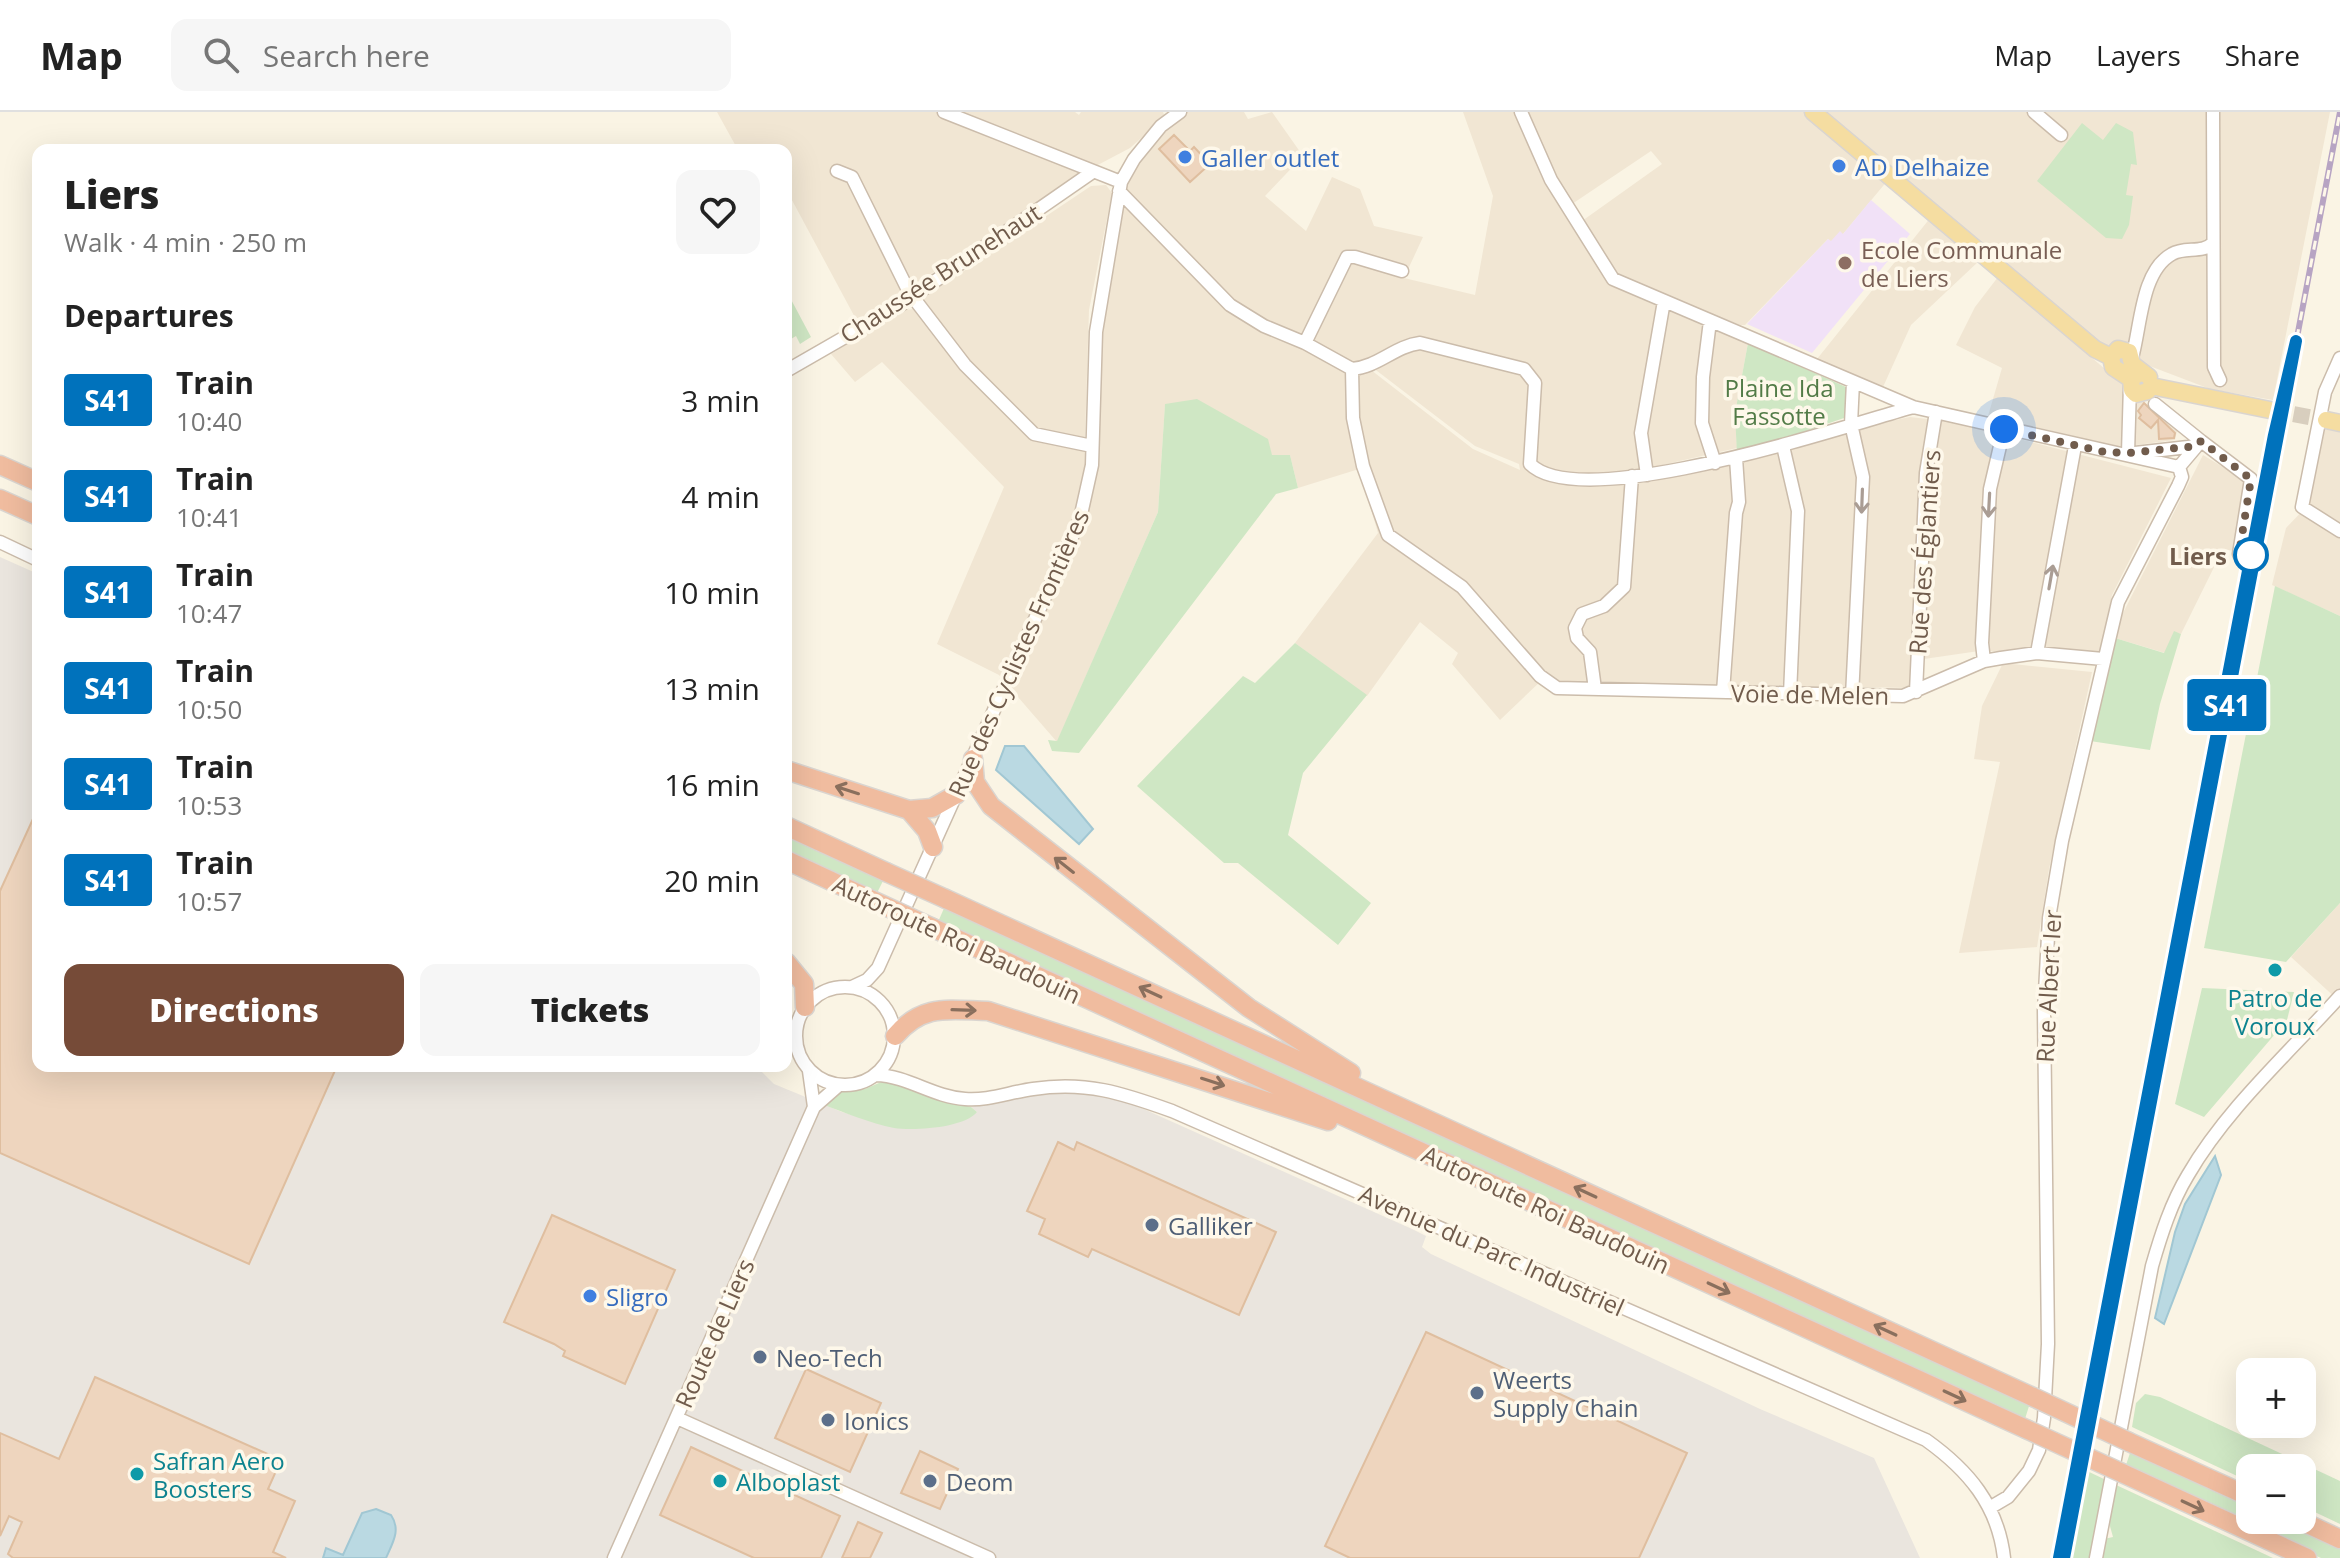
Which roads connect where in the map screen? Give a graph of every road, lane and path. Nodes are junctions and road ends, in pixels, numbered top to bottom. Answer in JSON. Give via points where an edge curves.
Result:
{"nodes":[{"id":1,"x":944,"y":112,"type":"edge"},
{"id":2,"x":1180,"y":112,"type":"edge"},
{"id":3,"x":1521,"y":112,"type":"edge"},
{"id":4,"x":1813,"y":112,"type":"edge"},
{"id":5,"x":2034,"y":112,"type":"edge"},
{"id":6,"x":2213,"y":112,"type":"edge"},
{"id":7,"x":2061,"y":135,"type":"dead end"},
{"id":8,"x":837,"y":171,"type":"dead end"},
{"id":9,"x":1091,"y":173,"type":"junction"},
{"id":10,"x":1120,"y":186,"type":"junction"},
{"id":11,"x":2213,"y":243,"type":"junction"},
{"id":12,"x":1402,"y":271,"type":"dead end"},
{"id":13,"x":913,"y":297,"type":"junction"},
{"id":14,"x":1664,"y":301,"type":"junction"},
{"id":15,"x":1710,"y":321,"type":"junction"},
{"id":16,"x":1305,"y":343,"type":"junction"},
{"id":17,"x":2340,"y":358,"type":"edge"},
{"id":18,"x":792,"y":368,"type":"edge"},
{"id":19,"x":1352,"y":369,"type":"junction"},
{"id":20,"x":2134,"y":374,"type":"junction"},
{"id":21,"x":2220,"y":380,"type":"dead end"},
{"id":22,"x":1853,"y":382,"type":"junction"},
{"id":23,"x":1913,"y":407,"type":"junction"},
{"id":24,"x":2270,"y":410,"type":"tunnel mouth"},
{"id":25,"x":1936,"y":412,"type":"junction"},
{"id":26,"x":1851,"y":424,"type":"junction"},
{"id":27,"x":2004,"y":429,"type":"junction"},
{"id":28,"x":2199,"y":443,"type":"junction"},
{"id":29,"x":1092,"y":446,"type":"junction"},
{"id":30,"x":1783,"y":446,"type":"junction"},
{"id":31,"x":2075,"y":446,"type":"junction"},
{"id":32,"x":2128,"y":453,"type":"junction"},
{"id":33,"x":1736,"y":458,"type":"junction"},
{"id":34,"x":1715,"y":463,"type":"junction"},
{"id":35,"x":0,"y":465,"type":"edge"},
{"id":36,"x":2179,"y":467,"type":"junction"},
{"id":37,"x":1647,"y":475,"type":"junction"},
{"id":38,"x":1632,"y":476,"type":"junction"},
{"id":39,"x":32,"y":479,"type":"edge"},
{"id":40,"x":0,"y":499,"type":"edge"},
{"id":41,"x":32,"y":513,"type":"edge"},
{"id":42,"x":2340,"y":531,"type":"edge"},
{"id":43,"x":0,"y":542,"type":"edge"},
{"id":44,"x":2239,"y":554,"type":"dead end"},
{"id":45,"x":32,"y":557,"type":"edge"},
{"id":46,"x":2037,"y":653,"type":"junction"},
{"id":47,"x":2103,"y":659,"type":"junction"},
{"id":48,"x":1984,"y":661,"type":"junction"},
{"id":49,"x":1595,"y":689,"type":"junction"},
{"id":50,"x":1723,"y":692,"type":"junction"},
{"id":51,"x":1916,"y":692,"type":"junction"},
{"id":52,"x":1790,"y":694,"type":"junction"},
{"id":53,"x":1852,"y":696,"type":"junction"},
{"id":54,"x":973,"y":759,"type":"junction"},
{"id":55,"x":792,"y":772,"type":"edge"},
{"id":56,"x":957,"y":794,"type":"junction"},
{"id":57,"x":991,"y":806,"type":"junction"},
{"id":58,"x":909,"y":810,"type":"junction"},
{"id":59,"x":947,"y":813,"type":"junction"},
{"id":60,"x":792,"y":829,"type":"edge"},
{"id":61,"x":933,"y":847,"type":"junction"},
{"id":62,"x":792,"y":863,"type":"edge"},
{"id":63,"x":878,"y":968,"type":"junction"},
{"id":64,"x":792,"y":969,"type":"edge"},
{"id":65,"x":852,"y":987,"type":"junction"},
{"id":66,"x":2340,"y":996,"type":"edge"},
{"id":67,"x":883,"y":1003,"type":"junction"},
{"id":68,"x":803,"y":1011,"type":"junction"},
{"id":69,"x":792,"y":1018,"type":"edge"},
{"id":70,"x":792,"y":1038,"type":"edge"},
{"id":71,"x":792,"y":1043,"type":"edge"},
{"id":72,"x":894,"y":1044,"type":"junction"},
{"id":73,"x":809,"y":1069,"type":"junction"},
{"id":74,"x":876,"y":1075,"type":"junction"},
{"id":75,"x":909,"y":1080,"type":"junction"},
{"id":76,"x":839,"y":1085,"type":"junction"},
{"id":77,"x":1399,"y":1106,"type":"junction"},
{"id":78,"x":814,"y":1107,"type":"junction"},
{"id":79,"x":1377,"y":1132,"type":"junction"},
{"id":80,"x":677,"y":1418,"type":"junction"},
{"id":81,"x":2122,"y":1448,"type":"junction"},
{"id":82,"x":2236,"y":1492,"type":"edge"},
{"id":83,"x":1991,"y":1507,"type":"junction"},
{"id":84,"x":2316,"y":1528,"type":"edge"},
{"id":85,"x":2340,"y":1539,"type":"edge"},
{"id":86,"x":614,"y":1558,"type":"edge"},
{"id":87,"x":989,"y":1558,"type":"edge"},
{"id":88,"x":2004,"y":1558,"type":"edge"},
{"id":89,"x":2096,"y":1558,"type":"edge"},
{"id":90,"x":2307,"y":1558,"type":"edge"}],
"edges":[{"from":1,"to":9,"type":"street"},
{"from":2,"to":10,"type":"street","via":[[1143,148]]},
{"from":3,"to":14,"type":"street","via":[[1551,180],[1613,279]]},
{"from":4,"to":20,"type":"main road","via":[[2095,349]]},
{"from":5,"to":7,"type":"street"},
{"from":6,"to":11,"type":"street"},
{"from":8,"to":13,"type":"street","via":[[852,177]]},
{"from":9,"to":10,"type":"street"},
{"from":9,"to":13,"type":"street","name":"Chaussée Brunehaut"},
{"from":10,"to":16,"type":"street","via":[[1230,305]]},
{"from":10,"to":29,"type":"street","name":"Rue des Cyclistes Frontières","via":[[1096,332]]},
{"from":11,"to":20,"type":"street","via":[[2179,251],[2160,263],[2148,288]]},
{"from":11,"to":21,"type":"street","via":[[2214,367]]},
{"from":12,"to":16,"type":"street","via":[[1347,257]]},
{"from":13,"to":18,"type":"street","name":"Chaussée Brunehaut"},
{"from":13,"to":29,"type":"street","via":[[965,365],[1034,434]]},
{"from":14,"to":15,"type":"street"},
{"from":14,"to":37,"type":"street","via":[[1641,433]]},
{"from":15,"to":22,"type":"street"},
{"from":15,"to":34,"type":"street","via":[[1702,423]]},
{"from":16,"to":19,"type":"street"},
{"from":17,"to":42,"type":"street","via":[[2325,392],[2302,507]]},
{"from":19,"to":38,"type":"street","via":[[1420,343],[1524,369],[1535,383],[1532,467],[1584,479]]},
{"from":19,"to":49,"type":"street","name":"Voie de Melen","via":[[1353,418],[1363,466],[1388,535],[1462,587],[1540,676],[1557,688]]},
{"from":20,"to":24,"type":"main road"},
{"from":20,"to":28,"type":"street"},
{"from":20,"to":32,"type":"street"},
{"from":22,"to":23,"type":"street"},
{"from":22,"to":26,"type":"street"},
{"from":23,"to":25,"type":"street"},
{"from":23,"to":26,"type":"street"},
{"from":25,"to":27,"type":"street"},
{"from":25,"to":51,"type":"street","name":"Rue des Églantiers","via":[[1926,473]]},
{"from":26,"to":30,"type":"street"},
{"from":26,"to":53,"type":"street","one_way":true,"via":[[1863,477]]},
{"from":27,"to":31,"type":"street"},
{"from":27,"to":48,"type":"street","one_way":true,"via":[[1990,489]]},
{"from":28,"to":32,"type":"street"},
{"from":28,"to":36,"type":"street"},
{"from":28,"to":44,"type":"street","via":[[2251,479]]},
{"from":29,"to":54,"type":"street","name":"Rue des Cyclistes Frontières","via":[[1080,519]]},
{"from":30,"to":33,"type":"street"},
{"from":30,"to":52,"type":"street","via":[[1798,511]]},
{"from":31,"to":32,"type":"street"},
{"from":46,"to":31,"type":"street","one_way":true},
{"from":32,"to":36,"type":"street"},
{"from":33,"to":34,"type":"street"},
{"from":33,"to":50,"type":"street","via":[[1739,502]]},
{"from":34,"to":37,"type":"street"},
{"from":35,"to":39,"type":"highway"},
{"from":36,"to":47,"type":"street","name":"Rue Albert Ier","via":[[2178,486],[2118,602]]},
{"from":37,"to":38,"type":"street"},
{"from":38,"to":49,"type":"street","via":[[1624,587],[1604,606],[1582,614],[1575,628],[1590,652]]},
{"from":40,"to":41,"type":"highway"},
{"from":43,"to":45,"type":"street"},
{"from":46,"to":47,"type":"street","name":"Voie de Melen"},
{"from":46,"to":48,"type":"street","name":"Voie de Melen"},
{"from":47,"to":83,"type":"street","name":"Rue Albert Ier","via":[[2049,918],[2044,1010],[2047,1394],[2034,1461],[2008,1497]]},
{"from":48,"to":51,"type":"street","name":"Voie de Melen"},
{"from":49,"to":50,"type":"street","name":"Voie de Melen"},
{"from":50,"to":52,"type":"street","name":"Voie de Melen"},
{"from":51,"to":53,"type":"street","name":"Voie de Melen"},
{"from":52,"to":53,"type":"street","name":"Voie de Melen"},
{"from":54,"to":56,"type":"street","name":"Rue des Cyclistes Frontières"},
{"from":54,"to":57,"type":"highway","via":[[975,782]]},
{"from":58,"to":55,"type":"highway","one_way":true},
{"from":56,"to":58,"type":"highway","via":[[932,808]]},
{"from":56,"to":59,"type":"street","name":"Rue des Cyclistes Frontières"},
{"from":57,"to":59,"type":"highway","via":[[967,803]]},
{"from":77,"to":57,"type":"highway","one_way":true,"via":[[1249,1008]]},
{"from":58,"to":61,"type":"highway"},
{"from":59,"to":61,"type":"street","name":"Rue des Cyclistes Frontières"},
{"from":77,"to":60,"type":"highway","name":"Autoroute Roi Baudouin","one_way":true,"bridge":true},
{"from":61,"to":63,"type":"street","name":"Rue des Cyclistes Frontières"},
{"from":62,"to":79,"type":"highway","name":"Autoroute Roi Baudouin","bridge":true},
{"from":63,"to":65,"type":"street","name":"Rue des Cyclistes Frontières"},
{"from":63,"to":67,"type":"street"},
{"from":64,"to":68,"type":"highway","via":[[804,984]]},
{"from":65,"to":67,"type":"street"},
{"from":65,"to":68,"type":"street","via":[[826,991]]},
{"from":66,"to":81,"type":"street","via":[[2237,1109],[2188,1174],[2164,1224],[2152,1266]]},
{"from":67,"to":72,"type":"street","via":[[892,1019]]},
{"from":68,"to":69,"type":"street"},
{"from":68,"to":70,"type":"street"},
{"from":71,"to":73,"type":"street"},
{"from":72,"to":74,"type":"street"},
{"from":72,"to":75,"type":"street"},
{"from":72,"to":79,"type":"highway","one_way":true,"via":[[918,1014],[988,1011],[1353,1130]]},
{"from":73,"to":76,"type":"street"},
{"from":73,"to":78,"type":"street"},
{"from":74,"to":75,"type":"street","name":"Avenue du Parc Industriel"},
{"from":74,"to":76,"type":"street"},
{"from":75,"to":83,"type":"street","name":"Avenue du Parc Industriel","via":[[966,1100],[1087,1086],[1172,1111],[1926,1440],[1952,1458]]},
{"from":76,"to":78,"type":"street","name":"Route de Liers"},
{"from":81,"to":77,"type":"highway","name":"Autoroute Roi Baudouin","one_way":true,"bridge":true,"via":[[2033,1397]]},
{"from":78,"to":80,"type":"street","name":"Route de Liers"},
{"from":79,"to":90,"type":"highway","name":"Autoroute Roi Baudouin","one_way":true,"bridge":true},
{"from":80,"to":86,"type":"street","name":"Route de Liers"},
{"from":80,"to":87,"type":"street"},
{"from":81,"to":82,"type":"highway","name":"Autoroute Roi Baudouin"},
{"from":81,"to":89,"type":"street"},
{"from":83,"to":88,"type":"street","name":"Avenue du Parc Industriel"},
{"from":84,"to":85,"type":"highway"}]}
